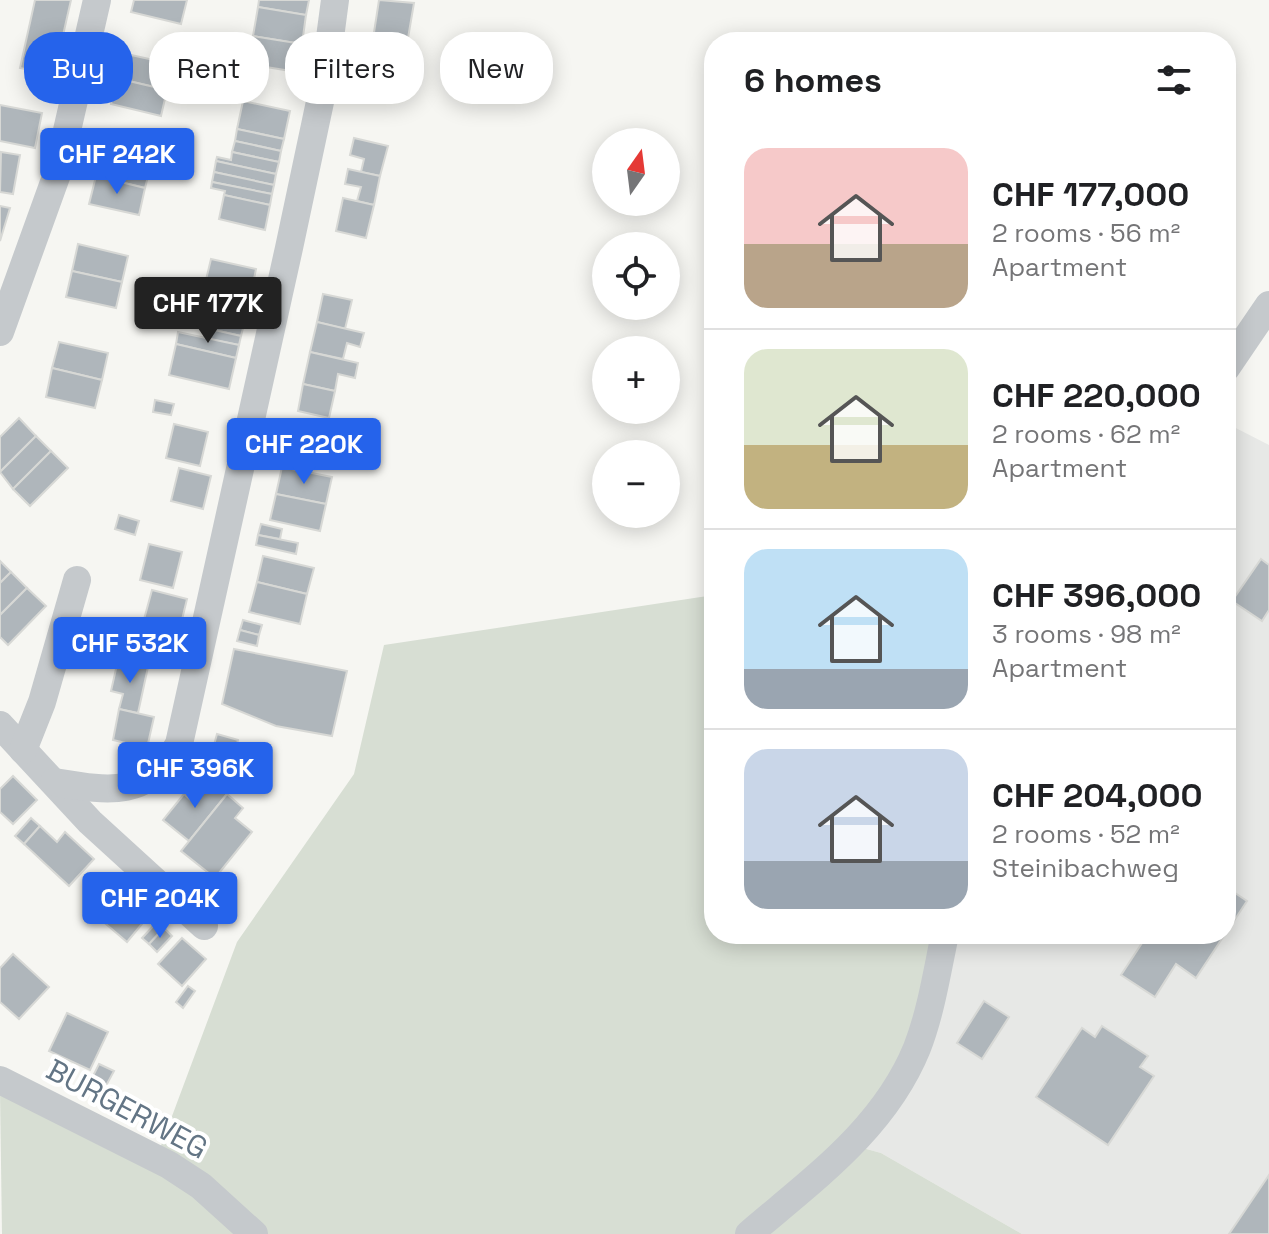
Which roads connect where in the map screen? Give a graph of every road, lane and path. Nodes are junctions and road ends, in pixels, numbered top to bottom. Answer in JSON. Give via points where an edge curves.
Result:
{"nodes":[{"id":1,"x":97,"y":0,"type":"edge"},
{"id":2,"x":335,"y":0,"type":"edge"},
{"id":3,"x":1269,"y":305,"type":"edge"},
{"id":4,"x":0,"y":332,"type":"edge"},
{"id":5,"x":1236,"y":353,"type":"edge"},
{"id":6,"x":77,"y":580,"type":"dead end"},
{"id":7,"x":0,"y":725,"type":"edge"},
{"id":8,"x":23,"y":750,"type":"junction"},
{"id":9,"x":54,"y":782,"type":"junction"},
{"id":10,"x":204,"y":926,"type":"dead end"},
{"id":11,"x":943,"y":944,"type":"edge"},
{"id":12,"x":0,"y":1080,"type":"edge"},
{"id":13,"x":254,"y":1234,"type":"edge"},
{"id":14,"x":749,"y":1234,"type":"edge"}],
"edges":[{"from":1,"to":4,"type":"street","via":[[57,174]]},
{"from":2,"to":9,"type":"street","via":[[324,83],[179,744],[167,765],[147,782],[95,788]]},
{"from":3,"to":5,"type":"street"},
{"from":6,"to":8,"type":"street"},
{"from":7,"to":8,"type":"street"},
{"from":8,"to":9,"type":"street"},
{"from":9,"to":10,"type":"street"},
{"from":11,"to":14,"type":"street","via":[[918,1046],[884,1109],[852,1145]]},
{"from":12,"to":13,"type":"street","name":"BURGERWEG","via":[[169,1165]]}]}
